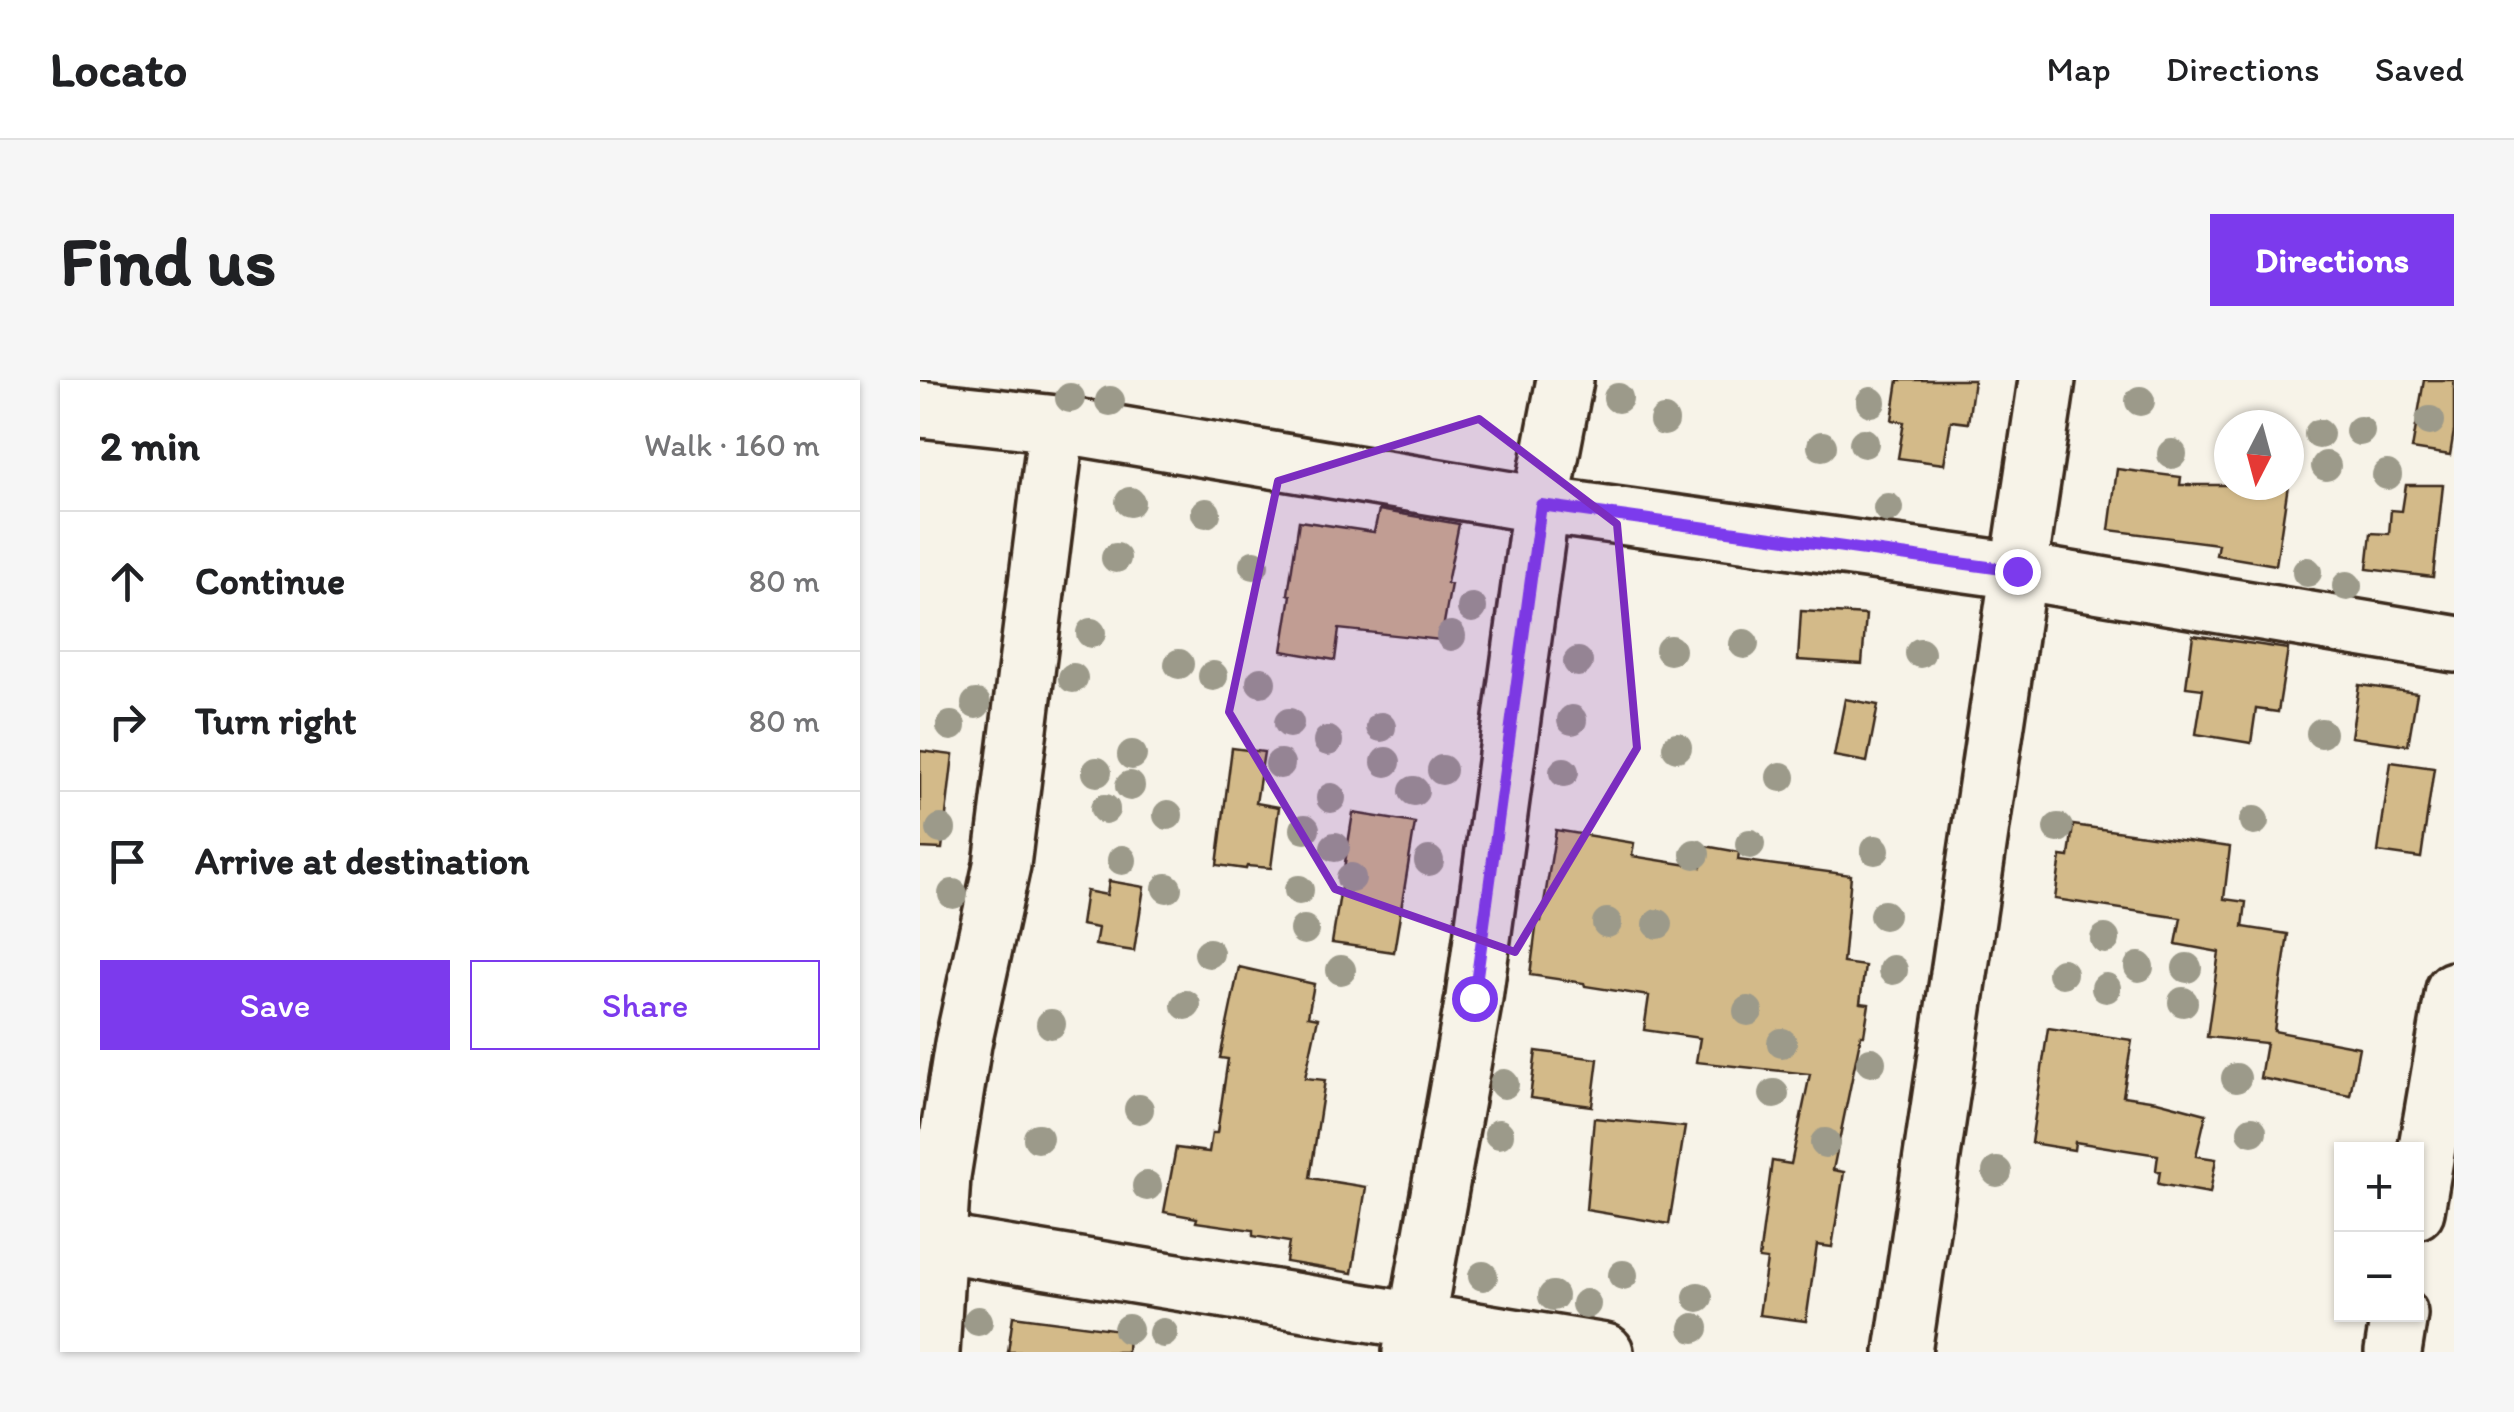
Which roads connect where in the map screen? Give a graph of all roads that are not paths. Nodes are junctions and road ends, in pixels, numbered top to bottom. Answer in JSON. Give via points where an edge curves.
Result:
{"nodes":[{"id":1,"x":1565,"y":380,"type":"edge"},
{"id":2,"x":2047,"y":380,"type":"edge"},
{"id":3,"x":920,"y":409,"type":"edge"},
{"id":4,"x":1058,"y":424,"type":"junction"},
{"id":5,"x":1541,"y":505,"type":"junction"},
{"id":6,"x":2017,"y":571,"type":"junction"},
{"id":7,"x":2454,"y":644,"type":"edge"},
{"id":8,"x":2454,"y":990,"type":"edge"},
{"id":9,"x":2424,"y":1164,"type":"edge"},
{"id":10,"x":929,"y":1242,"type":"edge"},
{"id":11,"x":2398,"y":1322,"type":"edge"},
{"id":12,"x":1414,"y":1336,"type":"edge"},
{"id":13,"x":931,"y":1352,"type":"edge"},
{"id":14,"x":1605,"y":1352,"type":"edge"},
{"id":15,"x":1902,"y":1352,"type":"edge"},
{"id":16,"x":2392,"y":1352,"type":"edge"}],
"edges":[{"from":1,"to":5,"type":"street"},
{"from":2,"to":6,"type":"street"},
{"from":3,"to":4,"type":"street"},
{"from":4,"to":5,"type":"street"},
{"from":4,"to":10,"type":"street","via":[[1002,865]]},
{"from":5,"to":6,"type":"street"},
{"from":5,"to":12,"type":"street","via":[[1474,998]]},
{"from":6,"to":7,"type":"street"},
{"from":6,"to":15,"type":"street"},
{"from":8,"to":9,"type":"street"},
{"from":10,"to":12,"type":"street"},
{"from":10,"to":13,"type":"street"},
{"from":11,"to":16,"type":"street"},
{"from":12,"to":14,"type":"street"}]}
